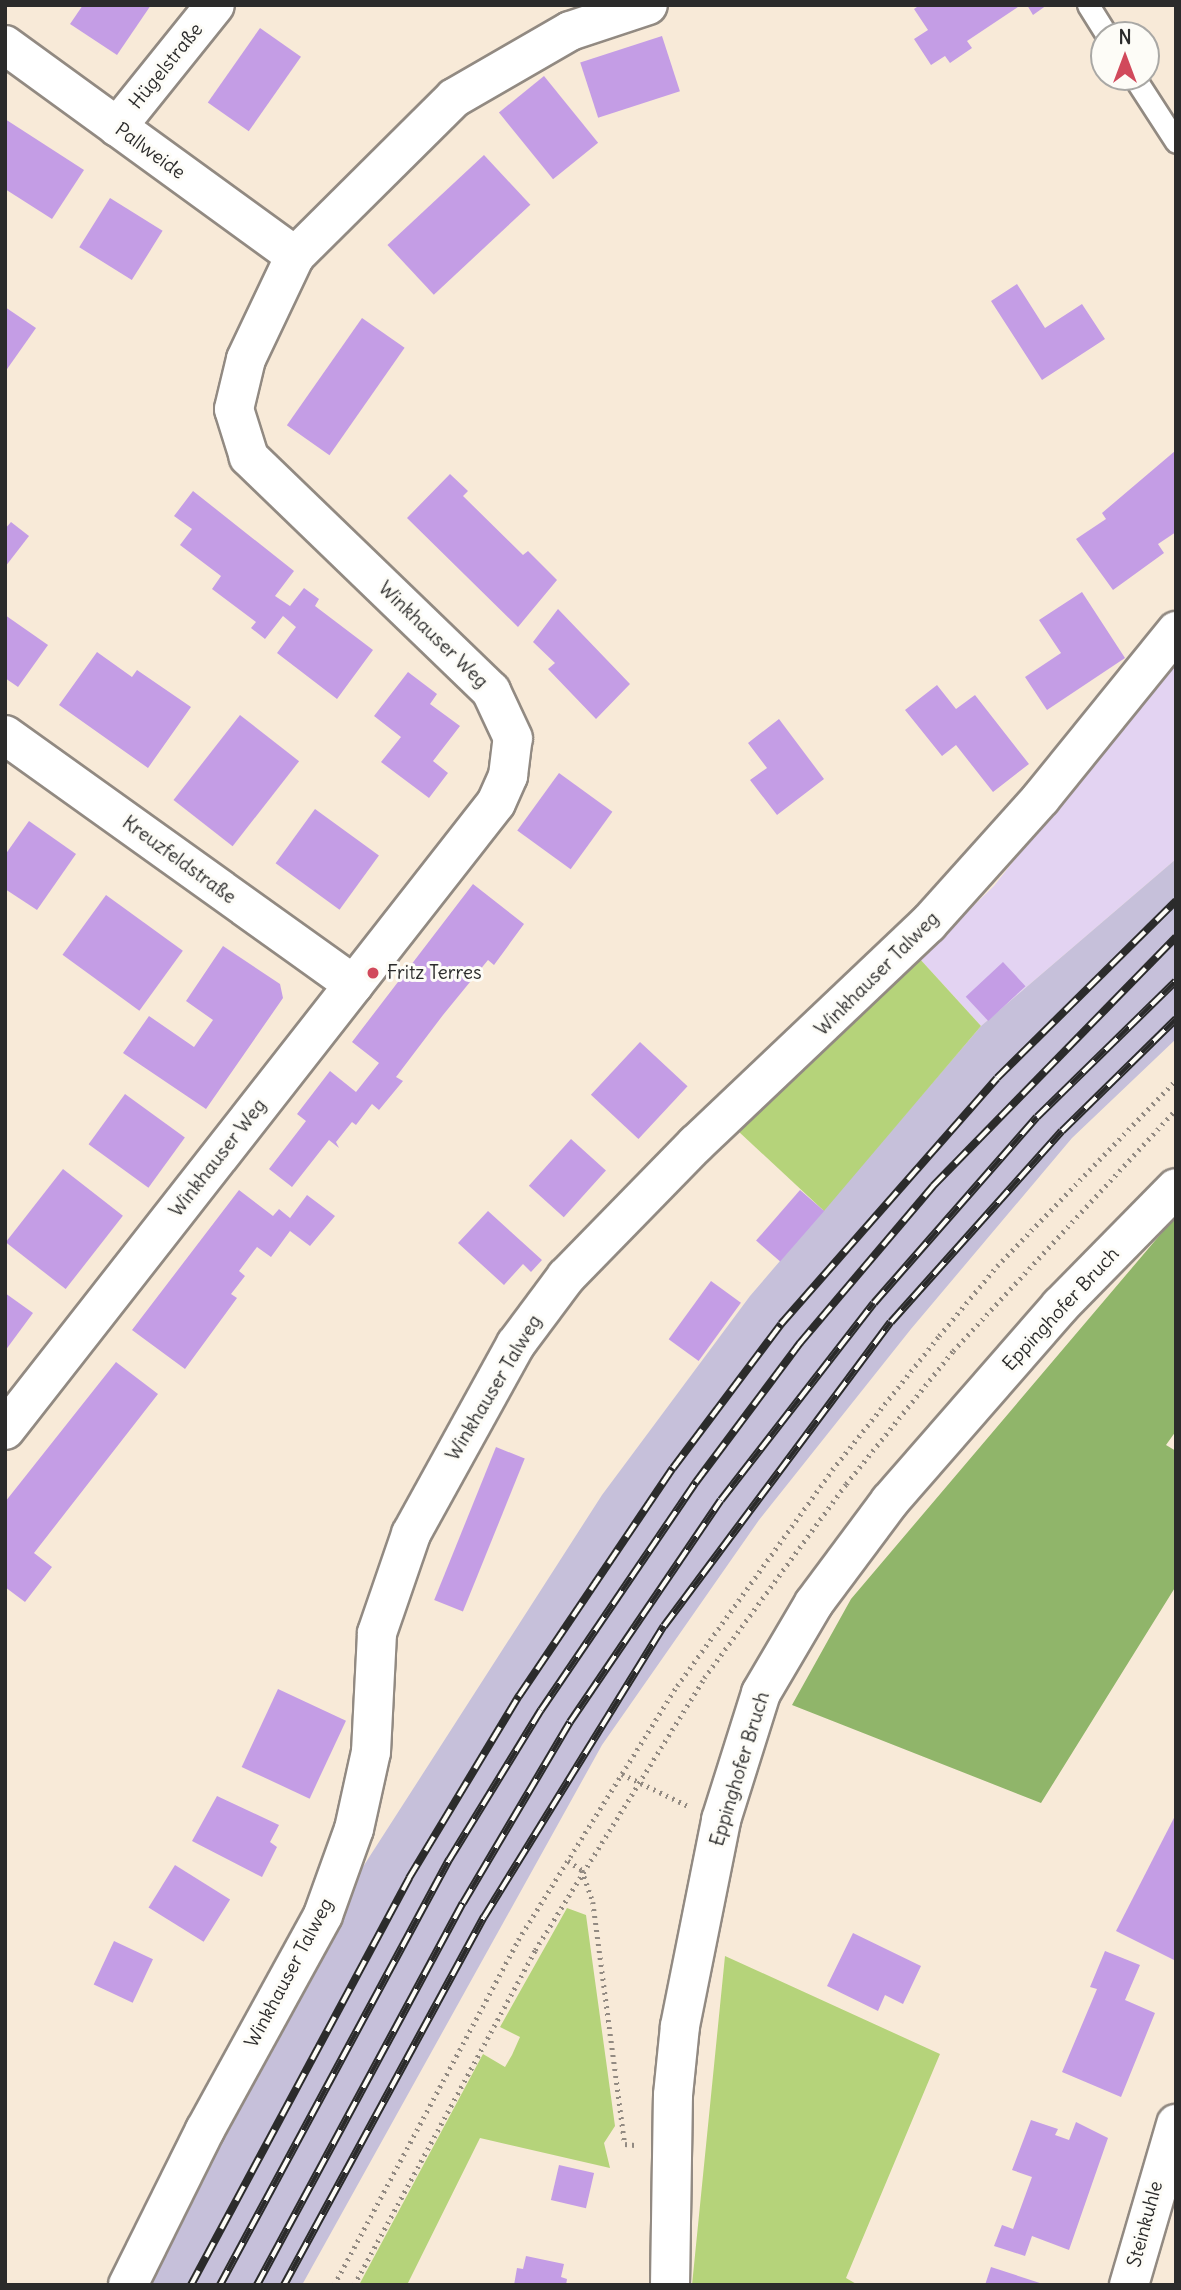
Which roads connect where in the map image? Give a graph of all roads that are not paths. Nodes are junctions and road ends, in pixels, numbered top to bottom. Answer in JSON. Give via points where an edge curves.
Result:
{"nodes":[{"id":1,"x":215,"y":5,"type":"edge"},
{"id":2,"x":648,"y":5,"type":"edge"},
{"id":3,"x":1088,"y":5,"type":"edge"},
{"id":4,"x":1098,"y":21,"type":"edge"},
{"id":5,"x":5,"y":45,"type":"edge"},
{"id":6,"x":1143,"y":91,"type":"edge"},
{"id":7,"x":117,"y":127,"type":"junction"},
{"id":8,"x":1176,"y":142,"type":"edge"},
{"id":9,"x":295,"y":256,"type":"junction"},
{"id":10,"x":1176,"y":631,"type":"edge"},
{"id":11,"x":5,"y":735,"type":"edge"},
{"id":12,"x":354,"y":985,"type":"junction"},
{"id":13,"x":1176,"y":1188,"type":"edge"},
{"id":14,"x":5,"y":1430,"type":"edge"},
{"id":15,"x":1176,"y":2124,"type":"edge"},
{"id":16,"x":1168,"y":2173,"type":"edge"},
{"id":17,"x":128,"y":2285,"type":"edge"},
{"id":18,"x":670,"y":2285,"type":"edge"},
{"id":19,"x":1129,"y":2285,"type":"edge"}],
"edges":[{"from":1,"to":7,"type":"street","name":"Hügelstraße"},
{"from":2,"to":9,"type":"street","name":"Winkhauser Weg","via":[[570,31],[454,98]]},
{"from":3,"to":4,"type":"lane"},
{"from":5,"to":7,"type":"street","name":"Pallweide"},
{"from":6,"to":8,"type":"lane"},
{"from":7,"to":9,"type":"street","name":"Pallweide"},
{"from":9,"to":12,"type":"street","name":"Winkhauser Weg","via":[[246,359],[234,409],[249,457],[491,691],[513,738],[508,776],[496,803]]},
{"from":10,"to":17,"type":"street","name":"Winkhauser Talweg","via":[[1041,798],[928,924],[677,1163],[566,1277],[516,1344],[411,1534],[377,1633],[371,1752],[354,1829],[323,1914],[205,2130]]},
{"from":11,"to":12,"type":"street","name":"Kreuzfeldstraße"},
{"from":12,"to":14,"type":"street","name":"Winkhauser Weg"},
{"from":13,"to":18,"type":"street","name":"Eppinghofer Bruch","via":[[1060,1306],[916,1470],[814,1603],[761,1693],[721,1820],[680,2026],[673,2095]]},
{"from":15,"to":16,"type":"street","name":"Steinkuhle"},
{"from":16,"to":19,"type":"street","name":"Steinkuhle"}]}
